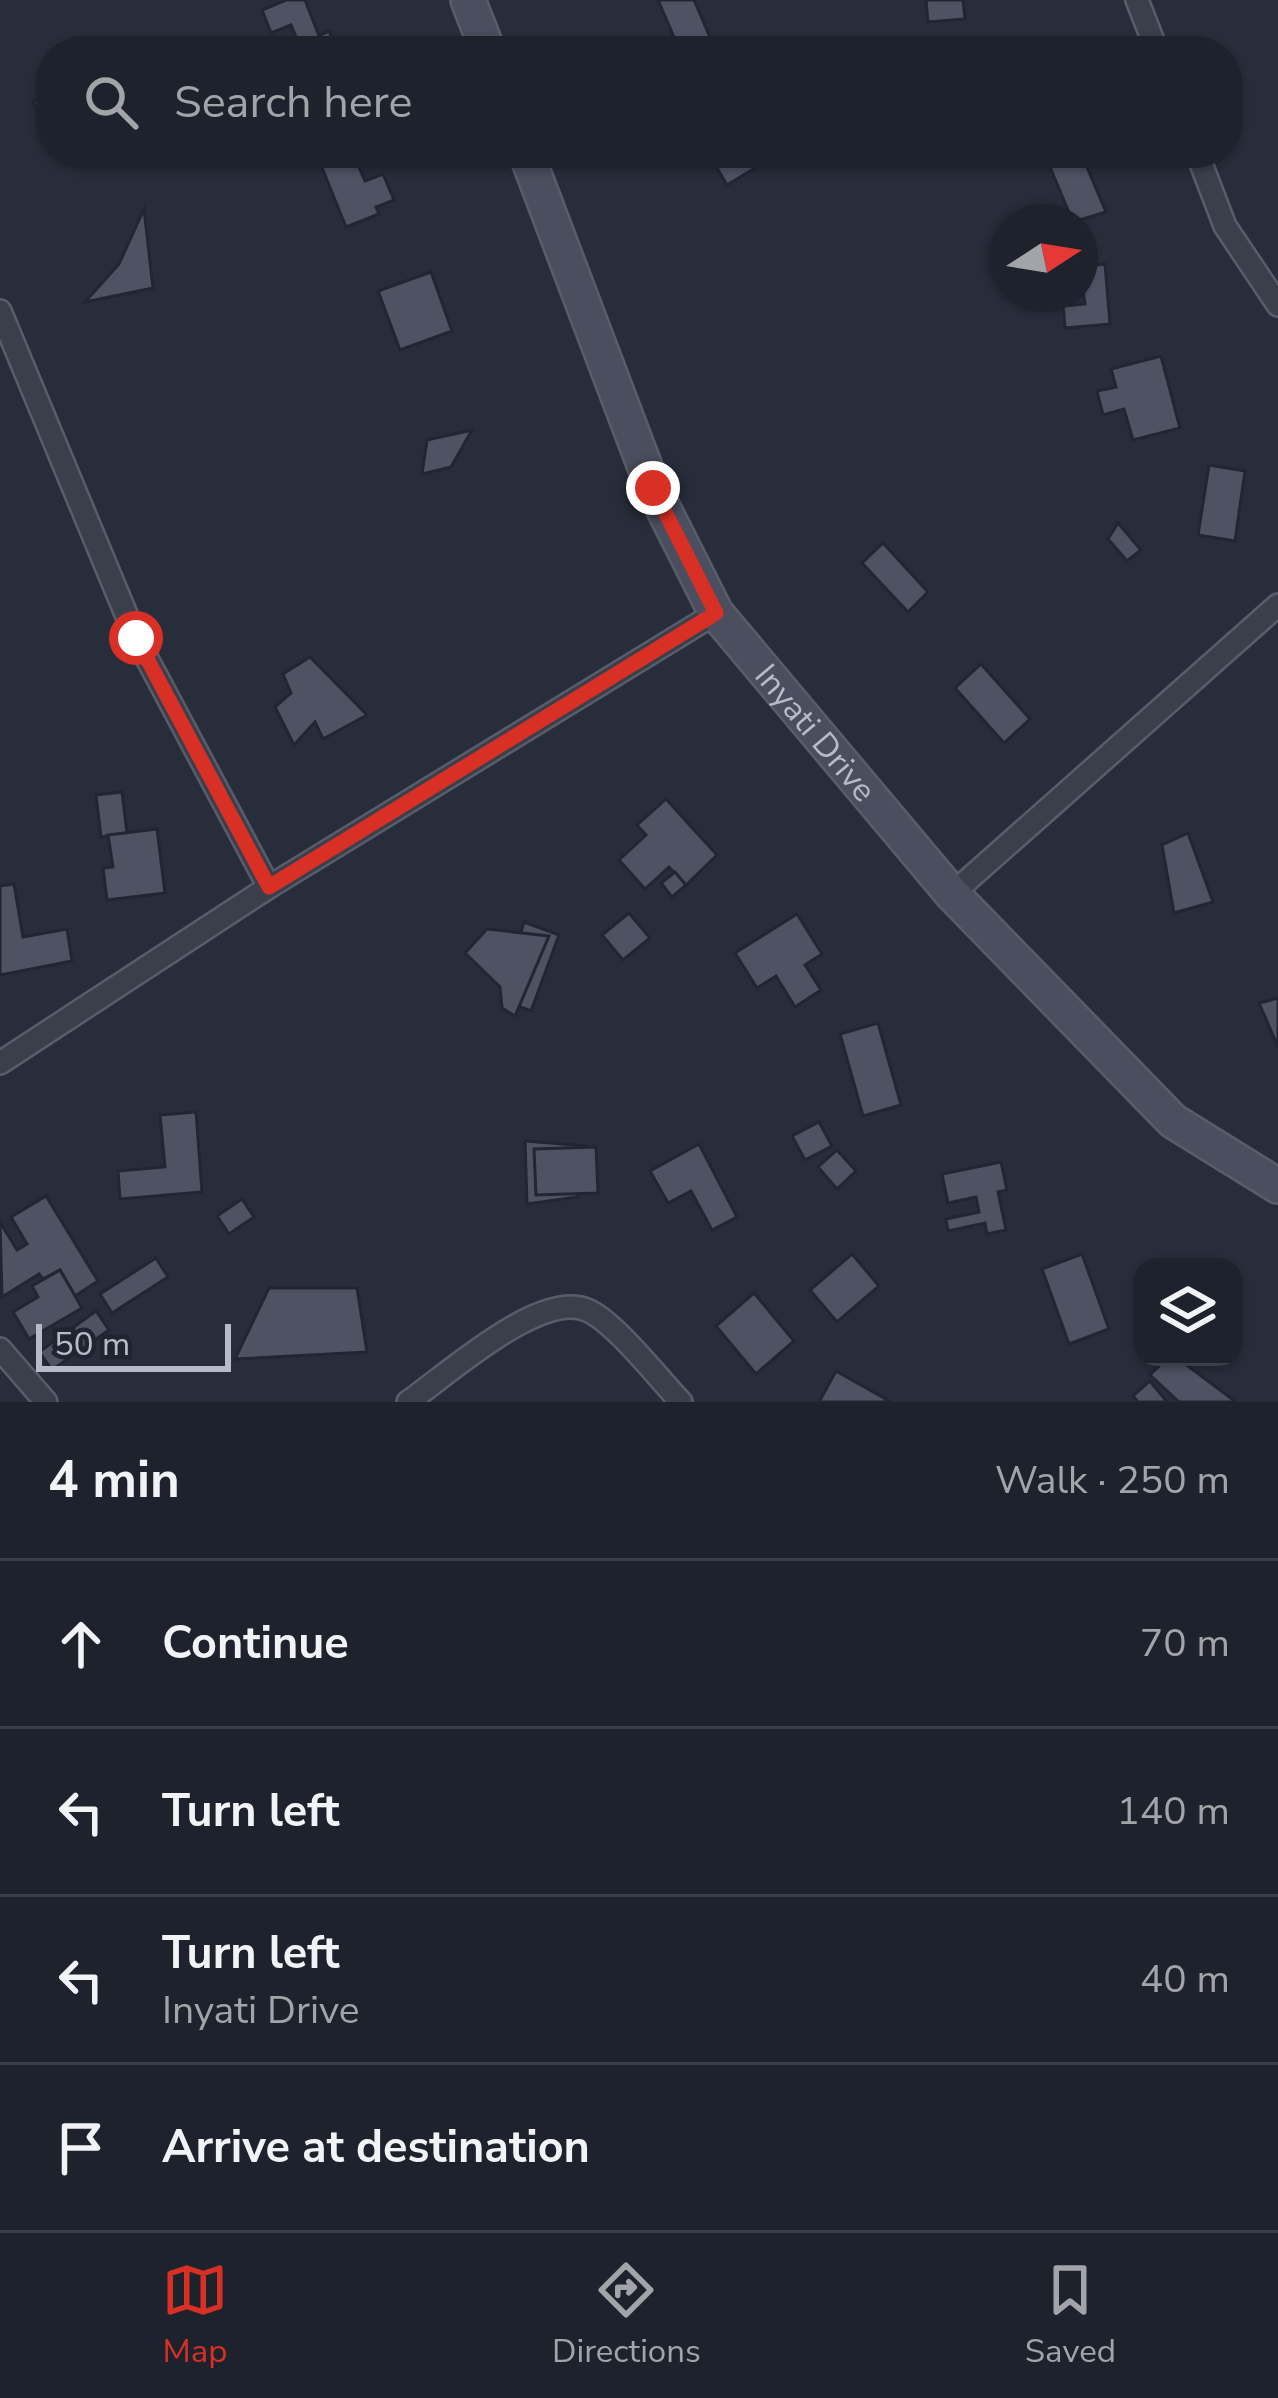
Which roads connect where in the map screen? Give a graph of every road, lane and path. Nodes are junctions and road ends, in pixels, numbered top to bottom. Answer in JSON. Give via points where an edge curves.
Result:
{"nodes":[{"id":1,"x":468,"y":0,"type":"edge"},
{"id":2,"x":1137,"y":0,"type":"edge"},
{"id":3,"x":482,"y":36,"type":"edge"},
{"id":4,"x":1151,"y":36,"type":"edge"},
{"id":5,"x":532,"y":168,"type":"edge"},
{"id":6,"x":1203,"y":168,"type":"edge"},
{"id":7,"x":1278,"y":305,"type":"edge"},
{"id":8,"x":0,"y":311,"type":"edge"},
{"id":9,"x":1278,"y":605,"type":"edge"},
{"id":10,"x":716,"y":613,"type":"junction"},
{"id":11,"x":269,"y":887,"type":"junction"},
{"id":12,"x":952,"y":894,"type":"junction"},
{"id":13,"x":0,"y":1063,"type":"edge"},
{"id":14,"x":1278,"y":1186,"type":"edge"},
{"id":15,"x":0,"y":1349,"type":"edge"},
{"id":16,"x":46,"y":1402,"type":"edge"},
{"id":17,"x":408,"y":1402,"type":"edge"},
{"id":18,"x":681,"y":1402,"type":"edge"}],
"edges":[{"from":1,"to":3,"type":"street"},
{"from":2,"to":4,"type":"street"},
{"from":5,"to":10,"type":"street","name":"Inyati Drive","via":[[653,488]]},
{"from":6,"to":7,"type":"street","via":[[1225,226]]},
{"from":8,"to":11,"type":"street","via":[[136,638]]},
{"from":9,"to":12,"type":"street"},
{"from":10,"to":11,"type":"street"},
{"from":10,"to":12,"type":"street","name":"Inyati Drive"},
{"from":11,"to":13,"type":"street"},
{"from":12,"to":14,"type":"street","name":"Inyati Drive","via":[[1173,1121]]},
{"from":15,"to":16,"type":"street"},
{"from":17,"to":18,"type":"street","via":[[534,1313],[564,1306],[588,1310]]}]}
